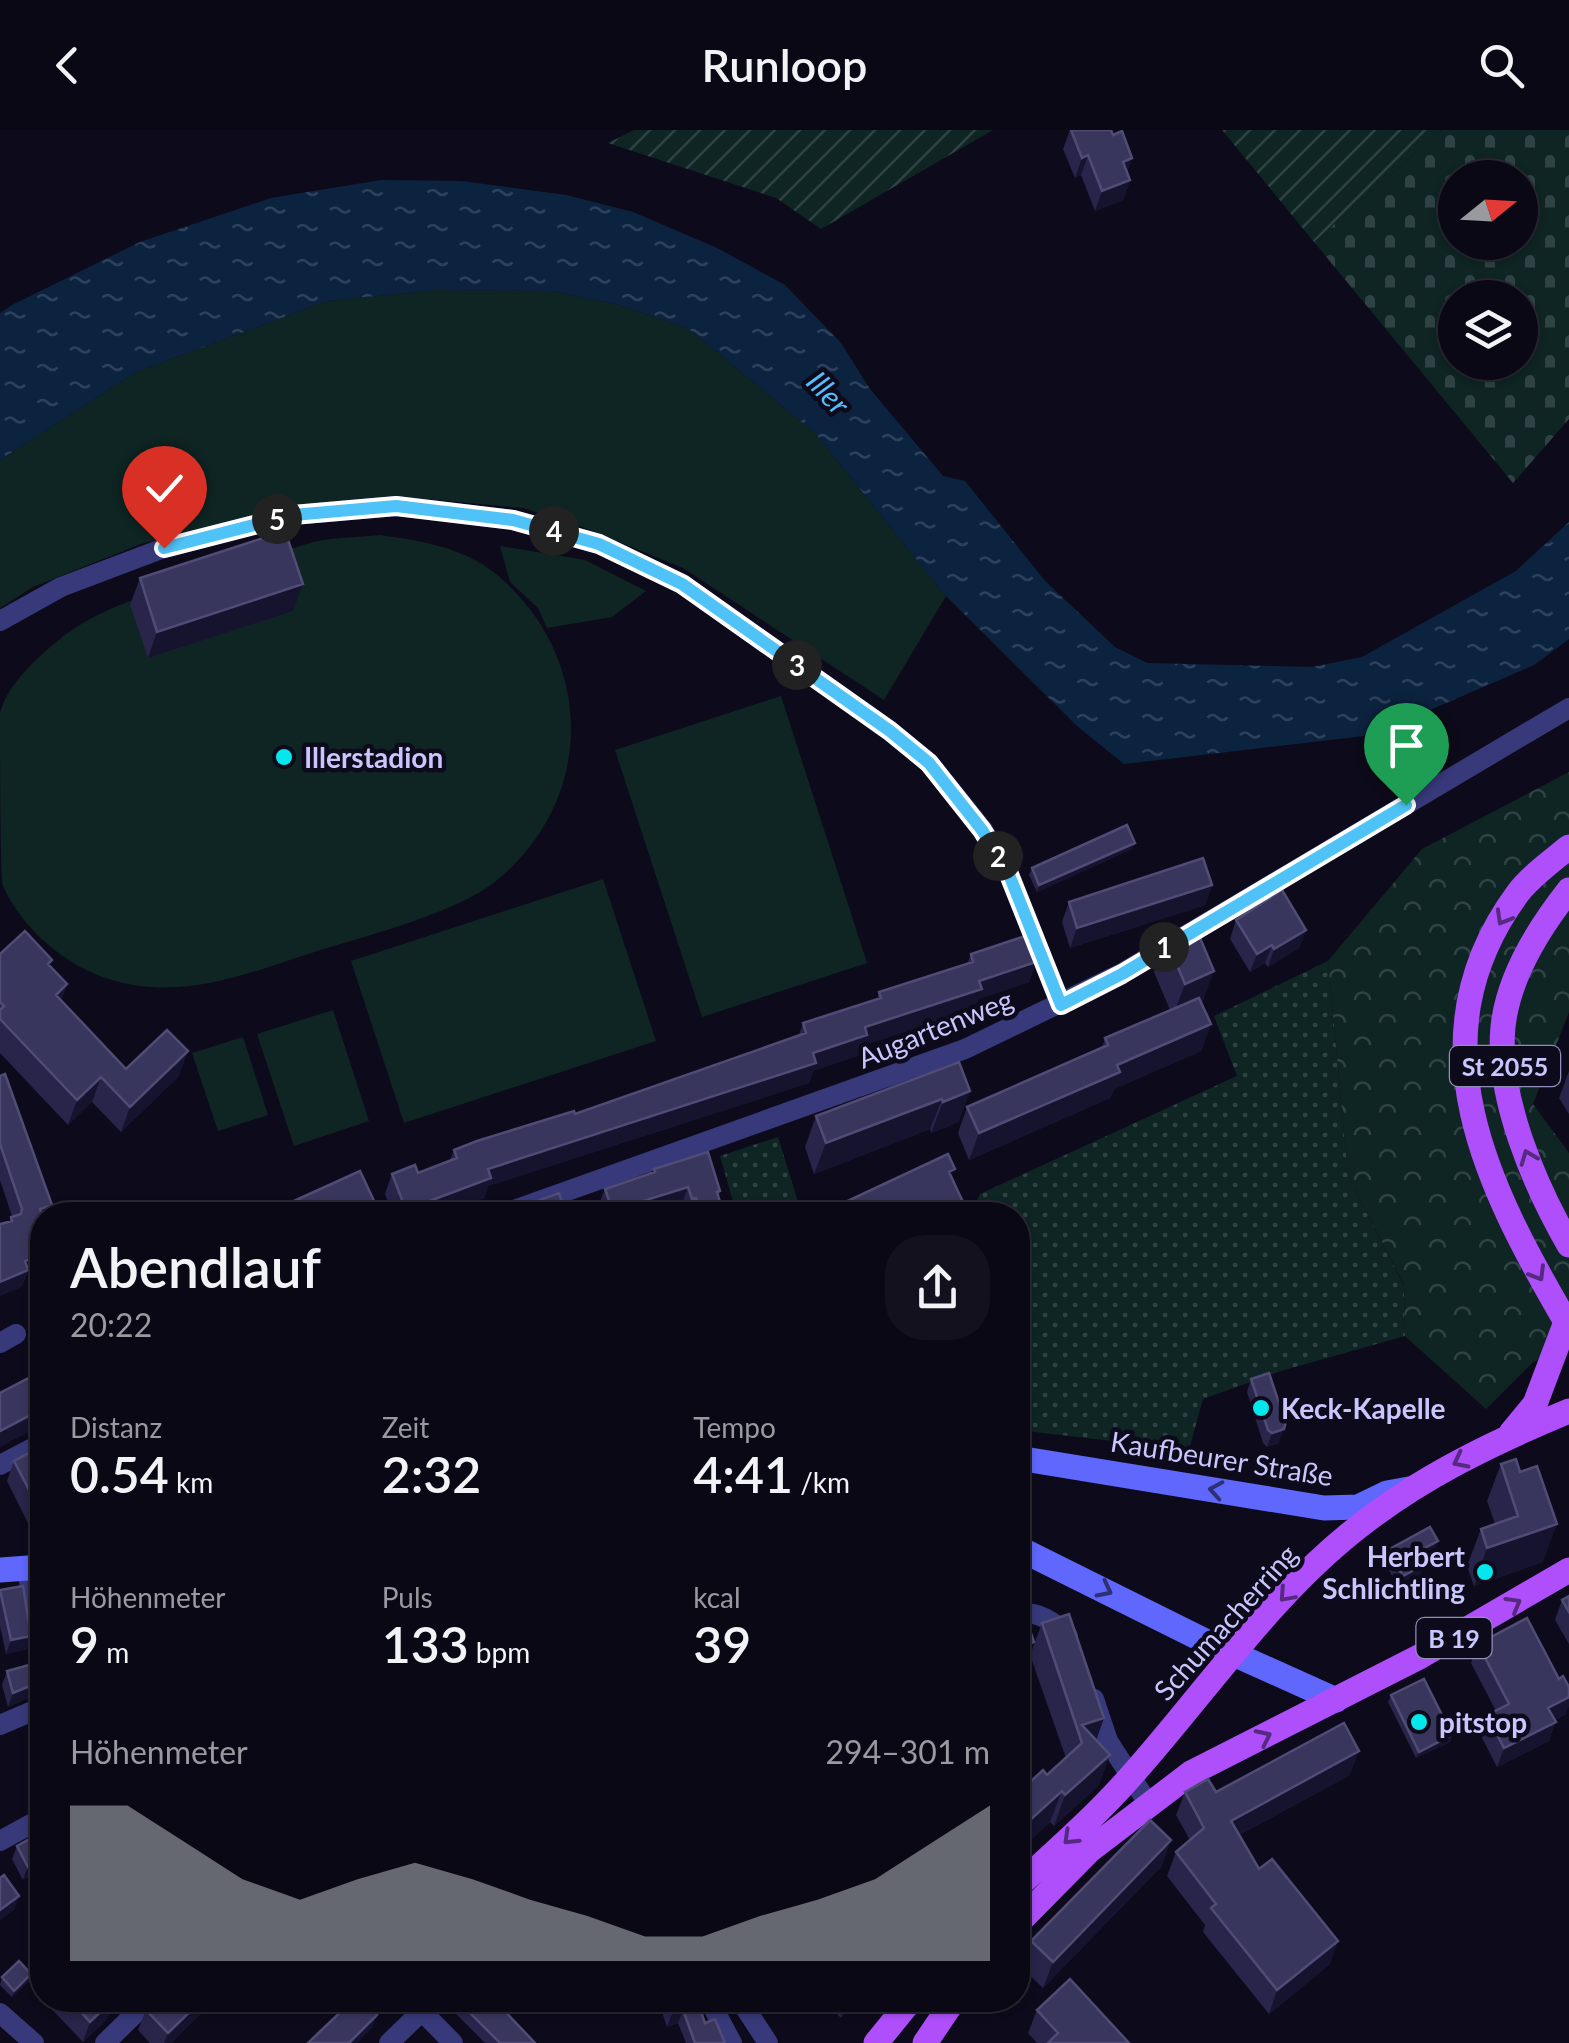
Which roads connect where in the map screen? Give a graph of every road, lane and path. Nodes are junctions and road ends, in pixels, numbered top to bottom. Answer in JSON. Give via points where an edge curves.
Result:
{"nodes":[{"id":1,"x":0,"y":621,"type":"edge"},
{"id":2,"x":1569,"y":708,"type":"edge"},
{"id":3,"x":1569,"y":847,"type":"edge"},
{"id":4,"x":1569,"y":890,"type":"edge"},
{"id":5,"x":1061,"y":1005,"type":"junction"},
{"id":6,"x":536,"y":1202,"type":"edge"},
{"id":7,"x":1569,"y":1245,"type":"edge"},
{"id":8,"x":1568,"y":1324,"type":"edge"},
{"id":9,"x":1569,"y":1411,"type":"edge"},
{"id":10,"x":1569,"y":1429,"type":"edge"},
{"id":11,"x":1508,"y":1436,"type":"junction"},
{"id":12,"x":30,"y":1449,"type":"edge"},
{"id":13,"x":1030,"y":1460,"type":"edge"},
{"id":14,"x":0,"y":1465,"type":"edge"},
{"id":15,"x":1414,"y":1488,"type":"junction"},
{"id":16,"x":1030,"y":1554,"type":"edge"},
{"id":17,"x":30,"y":1568,"type":"edge"},
{"id":18,"x":0,"y":1570,"type":"edge"},
{"id":19,"x":1569,"y":1570,"type":"edge"},
{"id":20,"x":1030,"y":1612,"type":"edge"},
{"id":21,"x":1234,"y":1653,"type":"junction"},
{"id":22,"x":1336,"y":1700,"type":"junction"},
{"id":23,"x":30,"y":1712,"type":"edge"},
{"id":24,"x":0,"y":1725,"type":"edge"},
{"id":25,"x":1132,"y":1776,"type":"junction"},
{"id":26,"x":1148,"y":1802,"type":"junction"},
{"id":27,"x":30,"y":1825,"type":"edge"},
{"id":28,"x":0,"y":1841,"type":"edge"},
{"id":29,"x":1030,"y":1874,"type":"edge"},
{"id":30,"x":1030,"y":1911,"type":"edge"},
{"id":31,"x":137,"y":2012,"type":"edge"},
{"id":32,"x":411,"y":2012,"type":"edge"},
{"id":33,"x":423,"y":2012,"type":"edge"},
{"id":34,"x":715,"y":2012,"type":"edge"},
{"id":35,"x":748,"y":2012,"type":"edge"},
{"id":36,"x":901,"y":2012,"type":"edge"},
{"id":37,"x":946,"y":2012,"type":"edge"},
{"id":38,"x":0,"y":2013,"type":"edge"},
{"id":39,"x":34,"y":2043,"type":"edge"},
{"id":40,"x":106,"y":2043,"type":"edge"},
{"id":41,"x":389,"y":2043,"type":"edge"},
{"id":42,"x":453,"y":2043,"type":"edge"},
{"id":43,"x":732,"y":2043,"type":"edge"},
{"id":44,"x":768,"y":2043,"type":"edge"},
{"id":45,"x":876,"y":2043,"type":"edge"},
{"id":46,"x":925,"y":2043,"type":"edge"}],
"edges":[{"from":1,"to":5,"type":"street","via":[[60,587],[164,548],[293,515],[396,506],[513,520],[599,544],[682,584],[929,763],[1008,872]]},
{"from":2,"to":5,"type":"street","name":"Augartenweg"},
{"from":3,"to":8,"type":"main road","number":"St 2055","one_way":true,"via":[[1518,892],[1476,964],[1464,1029],[1466,1086],[1500,1201]]},
{"from":7,"to":4,"type":"main road","number":"St 2055","one_way":true,"via":[[1520,1137],[1506,1082],[1503,1027],[1519,971]]},
{"from":5,"to":6,"type":"street","name":"Augartenweg","via":[[965,1049]]},
{"from":8,"to":11,"type":"main road","via":[[1536,1404]]},
{"from":9,"to":11,"type":"main road","name":"Schumacherring"},
{"from":10,"to":11,"type":"main road"},
{"from":11,"to":15,"type":"main road","name":"Schumacherring","one_way":true},
{"from":12,"to":14,"type":"street"},
{"from":15,"to":13,"type":"street","name":"Kaufbeurer Straße","one_way":true,"via":[[1358,1507],[1324,1508]]},
{"from":15,"to":21,"type":"main road","name":"Schumacherring","one_way":true,"via":[[1310,1568]]},
{"from":16,"to":21,"type":"street","one_way":true},
{"from":17,"to":18,"type":"street"},
{"from":22,"to":19,"type":"main road","number":"B 19","one_way":true},
{"from":20,"to":25,"type":"street","via":[[1048,1618],[1074,1641],[1108,1741]]},
{"from":21,"to":22,"type":"street"},
{"from":21,"to":25,"type":"main road","name":"Schumacherring"},
{"from":26,"to":22,"type":"main road","one_way":true,"via":[[1190,1773]]},
{"from":23,"to":24,"type":"street"},
{"from":25,"to":26,"type":"street"},
{"from":25,"to":29,"type":"main road","name":"Schumacherring","one_way":true},
{"from":26,"to":30,"type":"main road"},
{"from":27,"to":28,"type":"street"},
{"from":31,"to":40,"type":"street"},
{"from":32,"to":41,"type":"street"},
{"from":33,"to":42,"type":"street"},
{"from":34,"to":43,"type":"street"},
{"from":35,"to":44,"type":"street"},
{"from":36,"to":45,"type":"main road"},
{"from":37,"to":46,"type":"main road"},
{"from":38,"to":39,"type":"street"}]}
